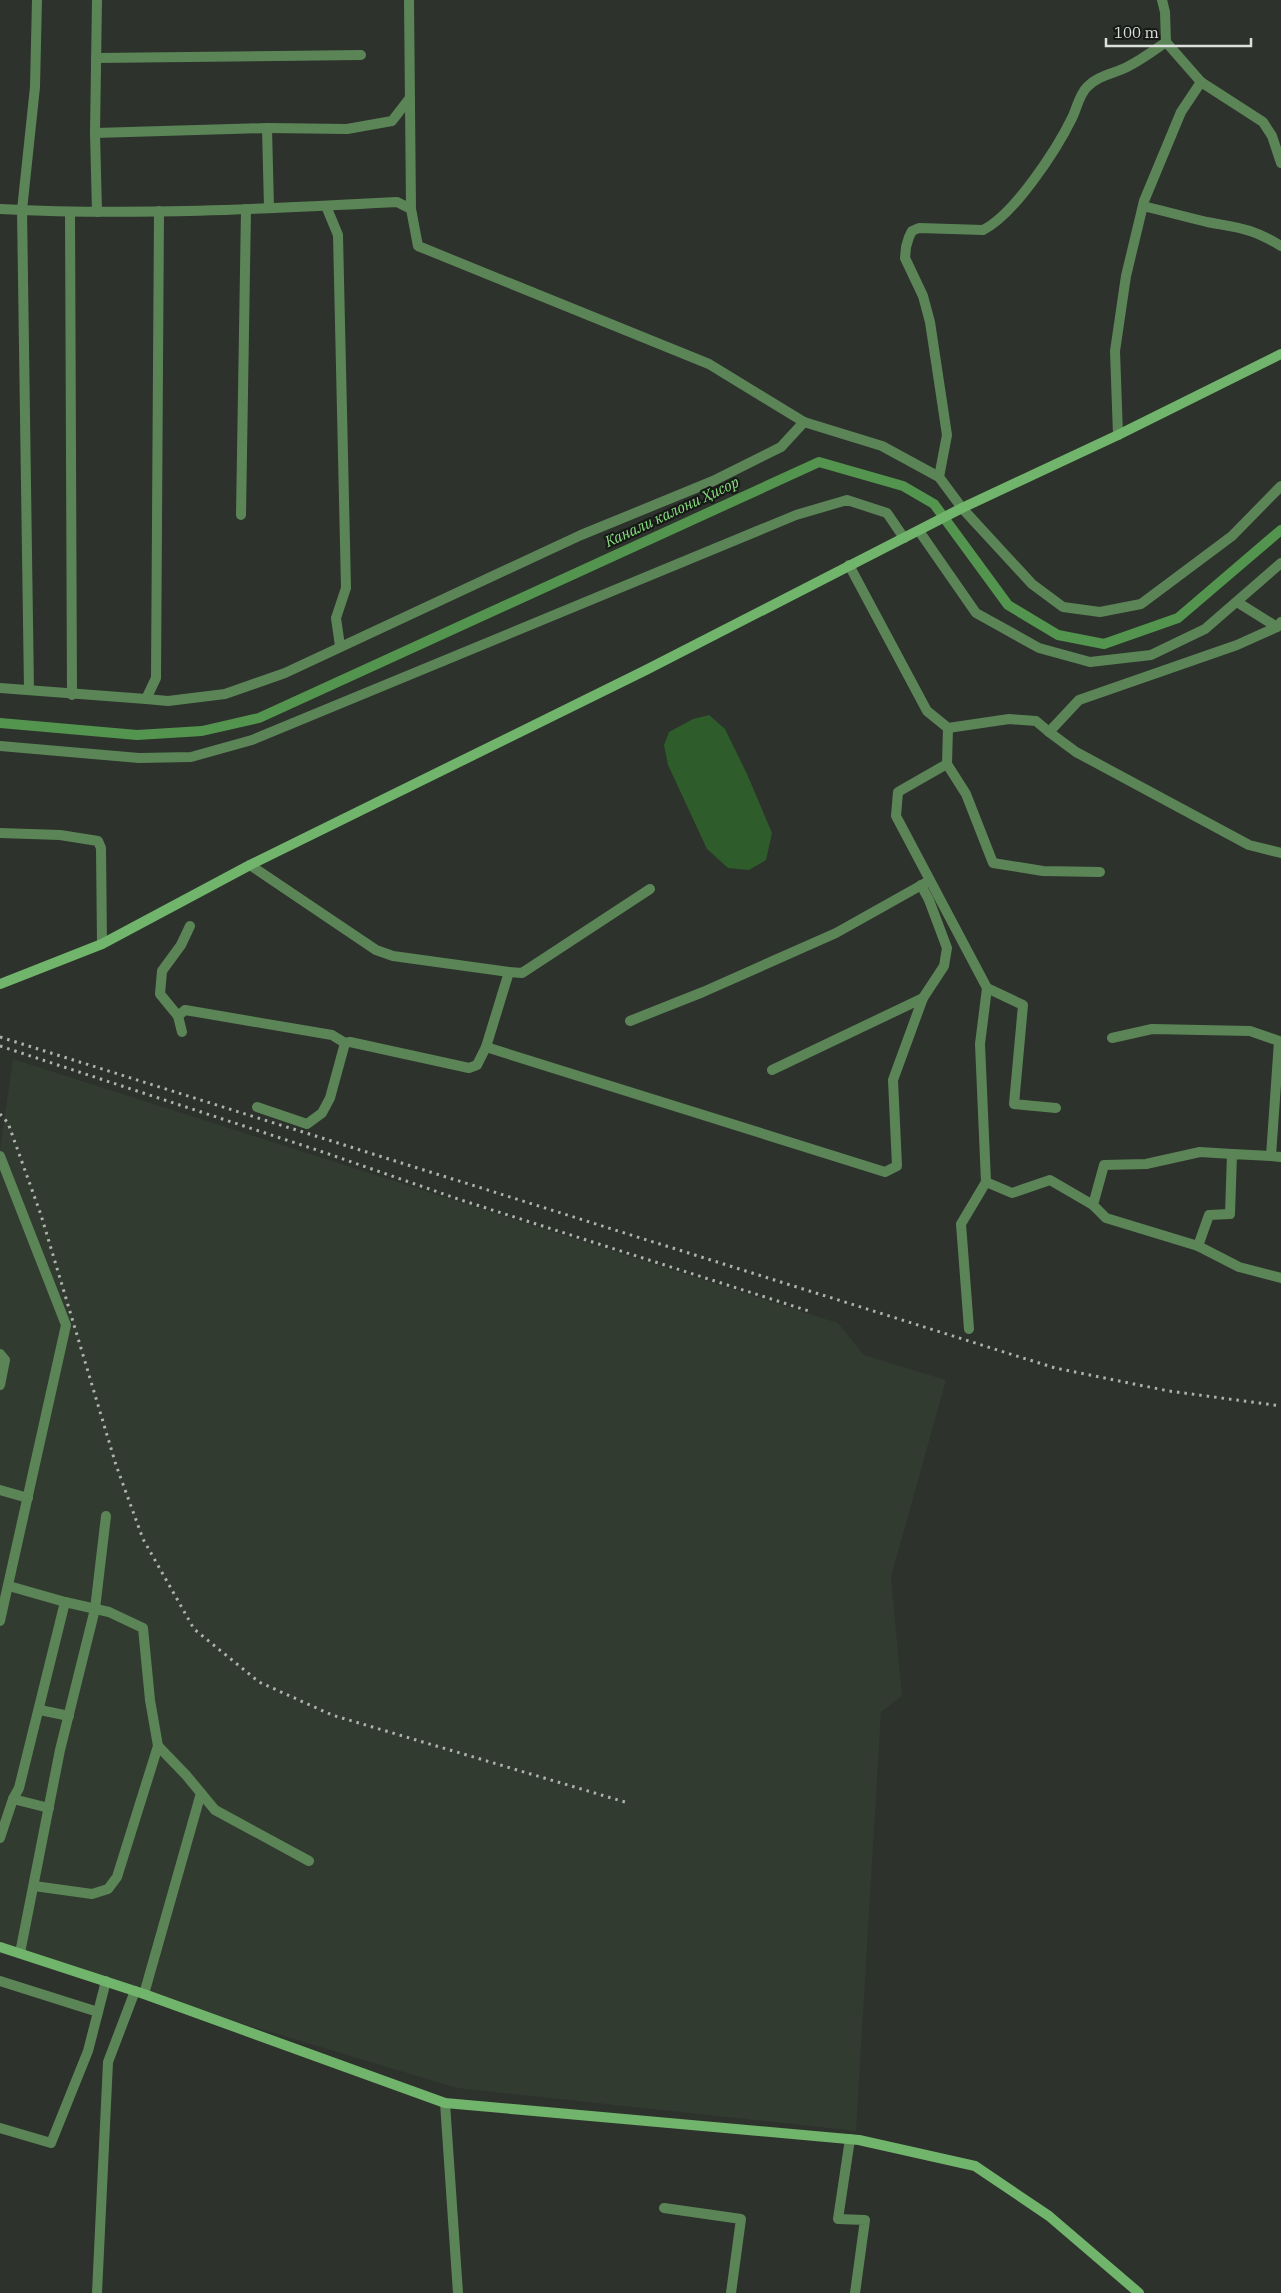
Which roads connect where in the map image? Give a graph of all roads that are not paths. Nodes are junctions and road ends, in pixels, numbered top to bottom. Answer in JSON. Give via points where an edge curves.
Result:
{"nodes":[{"id":1,"x":37,"y":0,"type":"edge"},
{"id":2,"x":97,"y":0,"type":"edge"},
{"id":3,"x":409,"y":0,"type":"edge"},
{"id":4,"x":1162,"y":0,"type":"edge"},
{"id":5,"x":1166,"y":42,"type":"junction"},
{"id":6,"x":361,"y":55,"type":"dead end"},
{"id":7,"x":96,"y":58,"type":"junction"},
{"id":8,"x":1201,"y":82,"type":"junction"},
{"id":9,"x":409,"y":99,"type":"junction"},
{"id":10,"x":267,"y":128,"type":"junction"},
{"id":11,"x":95,"y":133,"type":"junction"},
{"id":12,"x":1281,"y":163,"type":"edge"},
{"id":13,"x":326,"y":206,"type":"junction"},
{"id":14,"x":1143,"y":206,"type":"junction"},
{"id":15,"x":270,"y":208,"type":"junction"},
{"id":16,"x":0,"y":209,"type":"edge"},
{"id":17,"x":246,"y":209,"type":"junction"},
{"id":18,"x":22,"y":210,"type":"junction"},
{"id":19,"x":411,"y":210,"type":"junction"},
{"id":20,"x":158,"y":211,"type":"junction"},
{"id":21,"x":97,"y":212,"type":"junction"},
{"id":22,"x":70,"y":213,"type":"junction"},
{"id":23,"x":1281,"y":246,"type":"edge"},
{"id":24,"x":1281,"y":354,"type":"edge"},
{"id":25,"x":804,"y":422,"type":"junction"},
{"id":26,"x":1118,"y":435,"type":"junction"},
{"id":27,"x":939,"y":477,"type":"junction"},
{"id":28,"x":1281,"y":486,"type":"edge"},
{"id":29,"x":962,"y":508,"type":"junction"},
{"id":30,"x":241,"y":515,"type":"dead end"},
{"id":31,"x":919,"y":531,"type":"junction"},
{"id":32,"x":904,"y":538,"type":"junction"},
{"id":33,"x":1281,"y":563,"type":"edge"},
{"id":34,"x":849,"y":565,"type":"junction"},
{"id":35,"x":1237,"y":602,"type":"junction"},
{"id":36,"x":1279,"y":625,"type":"edge"},
{"id":37,"x":340,"y":646,"type":"junction"},
{"id":38,"x":0,"y":688,"type":"edge"},
{"id":39,"x":29,"y":690,"type":"junction"},
{"id":40,"x":72,"y":695,"type":"junction"},
{"id":41,"x":146,"y":699,"type":"junction"},
{"id":42,"x":948,"y":728,"type":"junction"},
{"id":43,"x":1049,"y":732,"type":"junction"},
{"id":44,"x":0,"y":746,"type":"edge"},
{"id":45,"x":947,"y":764,"type":"junction"},
{"id":46,"x":0,"y":833,"type":"edge"},
{"id":47,"x":1281,"y":853,"type":"edge"},
{"id":48,"x":250,"y":865,"type":"junction"},
{"id":49,"x":1100,"y":872,"type":"dead end"},
{"id":50,"x":926,"y":883,"type":"junction"},
{"id":51,"x":650,"y":888,"type":"dead end"},
{"id":52,"x":190,"y":926,"type":"dead end"},
{"id":53,"x":102,"y":944,"type":"junction"},
{"id":54,"x":509,"y":972,"type":"junction"},
{"id":55,"x":0,"y":984,"type":"edge"},
{"id":56,"x":987,"y":988,"type":"junction"},
{"id":57,"x":923,"y":998,"type":"junction"},
{"id":58,"x":178,"y":1016,"type":"junction"},
{"id":59,"x":630,"y":1021,"type":"dead end"},
{"id":60,"x":182,"y":1032,"type":"dead end"},
{"id":61,"x":1112,"y":1038,"type":"dead end"},
{"id":62,"x":345,"y":1043,"type":"junction"},
{"id":63,"x":486,"y":1047,"type":"junction"},
{"id":64,"x":772,"y":1070,"type":"dead end"},
{"id":65,"x":257,"y":1107,"type":"dead end"},
{"id":66,"x":1056,"y":1108,"type":"dead end"},
{"id":67,"x":1232,"y":1154,"type":"junction"},
{"id":68,"x":0,"y":1156,"type":"edge"},
{"id":69,"x":1276,"y":1157,"type":"edge"},
{"id":70,"x":986,"y":1182,"type":"junction"},
{"id":71,"x":1094,"y":1205,"type":"junction"},
{"id":72,"x":1198,"y":1246,"type":"junction"},
{"id":73,"x":1281,"y":1278,"type":"edge"},
{"id":74,"x":969,"y":1328,"type":"dead end"},
{"id":75,"x":0,"y":1354,"type":"edge"},
{"id":76,"x":0,"y":1385,"type":"edge"},
{"id":77,"x":0,"y":1490,"type":"edge"},
{"id":78,"x":28,"y":1498,"type":"junction"},
{"id":79,"x":106,"y":1516,"type":"dead end"},
{"id":80,"x":9,"y":1586,"type":"junction"},
{"id":81,"x":65,"y":1602,"type":"junction"},
{"id":82,"x":96,"y":1609,"type":"junction"},
{"id":83,"x":0,"y":1621,"type":"edge"},
{"id":84,"x":40,"y":1710,"type":"junction"},
{"id":85,"x":69,"y":1716,"type":"junction"},
{"id":86,"x":158,"y":1746,"type":"junction"},
{"id":87,"x":201,"y":1793,"type":"junction"},
{"id":88,"x":13,"y":1799,"type":"junction"},
{"id":89,"x":49,"y":1808,"type":"junction"},
{"id":90,"x":0,"y":1838,"type":"edge"},
{"id":91,"x":309,"y":1861,"type":"dead end"},
{"id":92,"x":34,"y":1886,"type":"junction"},
{"id":93,"x":0,"y":1947,"type":"edge"},
{"id":94,"x":20,"y":1954,"type":"junction"},
{"id":95,"x":0,"y":1981,"type":"edge"},
{"id":96,"x":106,"y":1981,"type":"junction"},
{"id":97,"x":139,"y":1992,"type":"junction"},
{"id":98,"x":98,"y":2012,"type":"junction"},
{"id":99,"x":445,"y":2102,"type":"junction"},
{"id":100,"x":0,"y":2128,"type":"edge"},
{"id":101,"x":850,"y":2140,"type":"junction"},
{"id":102,"x":664,"y":2208,"type":"dead end"},
{"id":103,"x":97,"y":2293,"type":"edge"},
{"id":104,"x":458,"y":2293,"type":"edge"},
{"id":105,"x":731,"y":2293,"type":"edge"},
{"id":106,"x":855,"y":2293,"type":"edge"},
{"id":107,"x":1139,"y":2293,"type":"edge"}],
"edges":[{"from":1,"to":18,"type":"street","via":[[35,87]]},
{"from":2,"to":7,"type":"street"},
{"from":3,"to":9,"type":"street"},
{"from":4,"to":5,"type":"street","via":[[1166,12]]},
{"from":5,"to":8,"type":"street"},
{"from":5,"to":27,"type":"street","via":[[1125,68],[1095,79],[1085,88],[1073,117],[1042,168],[1012,206],[990,226],[976,230],[919,228],[912,231],[906,258],[923,296],[930,322],[947,435]]},
{"from":6,"to":7,"type":"street"},
{"from":7,"to":11,"type":"street"},
{"from":8,"to":12,"type":"street","via":[[1263,122],[1272,136]]},
{"from":8,"to":14,"type":"street","via":[[1181,112]]},
{"from":9,"to":10,"type":"street","via":[[392,121],[346,129]]},
{"from":9,"to":19,"type":"street"},
{"from":10,"to":11,"type":"street"},
{"from":10,"to":15,"type":"street"},
{"from":11,"to":21,"type":"street"},
{"from":13,"to":15,"type":"street"},
{"from":13,"to":19,"type":"street","via":[[398,202]]},
{"from":13,"to":37,"type":"street","via":[[338,235],[346,588],[336,618]]},
{"from":14,"to":23,"type":"street","via":[[1245,228]]},
{"from":14,"to":26,"type":"street","via":[[1126,276],[1115,351]]},
{"from":15,"to":17,"type":"street"},
{"from":16,"to":18,"type":"street"},
{"from":17,"to":20,"type":"street"},
{"from":17,"to":30,"type":"street"},
{"from":18,"to":22,"type":"street"},
{"from":18,"to":39,"type":"street"},
{"from":19,"to":25,"type":"street","via":[[418,246],[709,364]]},
{"from":20,"to":21,"type":"street"},
{"from":20,"to":41,"type":"street","via":[[156,678]]},
{"from":21,"to":22,"type":"street"},
{"from":22,"to":40,"type":"street"},
{"from":24,"to":26,"type":"main road"},
{"from":25,"to":27,"type":"street","via":[[882,446]]},
{"from":25,"to":37,"type":"street","via":[[781,447],[713,481],[581,535]]},
{"from":26,"to":29,"type":"main road"},
{"from":27,"to":29,"type":"street"},
{"from":28,"to":29,"type":"street","via":[[1232,536],[1141,604],[1100,612],[1063,607],[1032,584]]},
{"from":29,"to":31,"type":"main road"},
{"from":31,"to":32,"type":"main road"},
{"from":31,"to":35,"type":"street","via":[[976,613],[1039,648],[1090,662],[1152,655],[1205,629]]},
{"from":32,"to":34,"type":"main road"},
{"from":32,"to":44,"type":"street","via":[[887,513],[847,500],[796,515],[252,740],[191,756],[139,758]]},
{"from":33,"to":35,"type":"street"},
{"from":34,"to":42,"type":"street","via":[[927,711]]},
{"from":34,"to":48,"type":"main road","via":[[646,670]]},
{"from":35,"to":36,"type":"street"},
{"from":36,"to":43,"type":"street","via":[[1237,646],[1078,700]]},
{"from":37,"to":41,"type":"street","via":[[285,673],[225,694],[168,701]]},
{"from":38,"to":39,"type":"street"},
{"from":39,"to":40,"type":"street"},
{"from":40,"to":41,"type":"street"},
{"from":42,"to":43,"type":"street","via":[[1009,719],[1036,721]]},
{"from":42,"to":45,"type":"street"},
{"from":43,"to":47,"type":"street","via":[[1076,752],[1249,845]]},
{"from":45,"to":49,"type":"street","via":[[966,794],[993,863],[1043,871]]},
{"from":45,"to":50,"type":"street","via":[[898,792],[896,816]]},
{"from":46,"to":53,"type":"street","via":[[60,835],[98,841],[101,848]]},
{"from":48,"to":53,"type":"main road"},
{"from":48,"to":54,"type":"street","via":[[376,950],[393,956]]},
{"from":50,"to":56,"type":"street"},
{"from":50,"to":57,"type":"street","via":[[947,948],[944,966]]},
{"from":50,"to":59,"type":"street","via":[[836,933]]},
{"from":51,"to":54,"type":"street","via":[[522,973]]},
{"from":52,"to":58,"type":"street","via":[[162,971],[160,994]]},
{"from":53,"to":55,"type":"main road"},
{"from":54,"to":63,"type":"street"},
{"from":56,"to":66,"type":"street","via":[[1023,1005],[1014,1104]]},
{"from":56,"to":70,"type":"street","via":[[980,1044]]},
{"from":57,"to":63,"type":"street","via":[[893,1080],[897,1166],[884,1172]]},
{"from":57,"to":64,"type":"street"},
{"from":58,"to":60,"type":"street"},
{"from":58,"to":62,"type":"street","via":[[185,1010],[332,1035]]},
{"from":61,"to":69,"type":"street","via":[[1152,1029],[1250,1031],[1279,1042]]},
{"from":62,"to":63,"type":"street","via":[[469,1068],[477,1065]]},
{"from":62,"to":65,"type":"street","via":[[330,1098],[322,1113],[307,1124]]},
{"from":67,"to":69,"type":"street"},
{"from":67,"to":71,"type":"street","via":[[1200,1152],[1146,1164],[1104,1165]]},
{"from":67,"to":72,"type":"street","via":[[1230,1214],[1209,1215]]},
{"from":68,"to":78,"type":"street","via":[[66,1325]]},
{"from":70,"to":71,"type":"street","via":[[1012,1192],[1050,1180]]},
{"from":70,"to":74,"type":"street","via":[[961,1224]]},
{"from":71,"to":72,"type":"street","via":[[1106,1218]]},
{"from":72,"to":73,"type":"street","via":[[1239,1267]]},
{"from":75,"to":76,"type":"street","via":[[5,1360]]},
{"from":77,"to":78,"type":"street"},
{"from":78,"to":80,"type":"street"},
{"from":79,"to":82,"type":"street"},
{"from":80,"to":81,"type":"street"},
{"from":80,"to":83,"type":"street"},
{"from":81,"to":82,"type":"street"},
{"from":81,"to":84,"type":"street"},
{"from":82,"to":85,"type":"street"},
{"from":82,"to":86,"type":"street","via":[[144,1628],[150,1700]]},
{"from":84,"to":85,"type":"street"},
{"from":84,"to":88,"type":"street","via":[[19,1788]]},
{"from":85,"to":89,"type":"street"},
{"from":86,"to":87,"type":"street"},
{"from":86,"to":92,"type":"street","via":[[117,1877],[108,1889],[92,1894]]},
{"from":87,"to":91,"type":"street","via":[[214,1810]]},
{"from":87,"to":97,"type":"street"},
{"from":88,"to":89,"type":"street"},
{"from":88,"to":90,"type":"street"},
{"from":89,"to":92,"type":"street"},
{"from":92,"to":94,"type":"street"},
{"from":93,"to":94,"type":"main road"},
{"from":94,"to":96,"type":"main road"},
{"from":95,"to":98,"type":"street"},
{"from":96,"to":97,"type":"main road"},
{"from":96,"to":98,"type":"street"},
{"from":97,"to":99,"type":"main road"},
{"from":97,"to":103,"type":"street","via":[[108,2062]]},
{"from":98,"to":100,"type":"street","via":[[88,2051],[51,2143]]},
{"from":99,"to":101,"type":"main road"},
{"from":99,"to":104,"type":"street"},
{"from":101,"to":106,"type":"street","via":[[838,2219],[865,2220]]},
{"from":101,"to":107,"type":"main road","via":[[975,2166],[1049,2216]]},
{"from":102,"to":105,"type":"street","via":[[741,2219]]}]}
